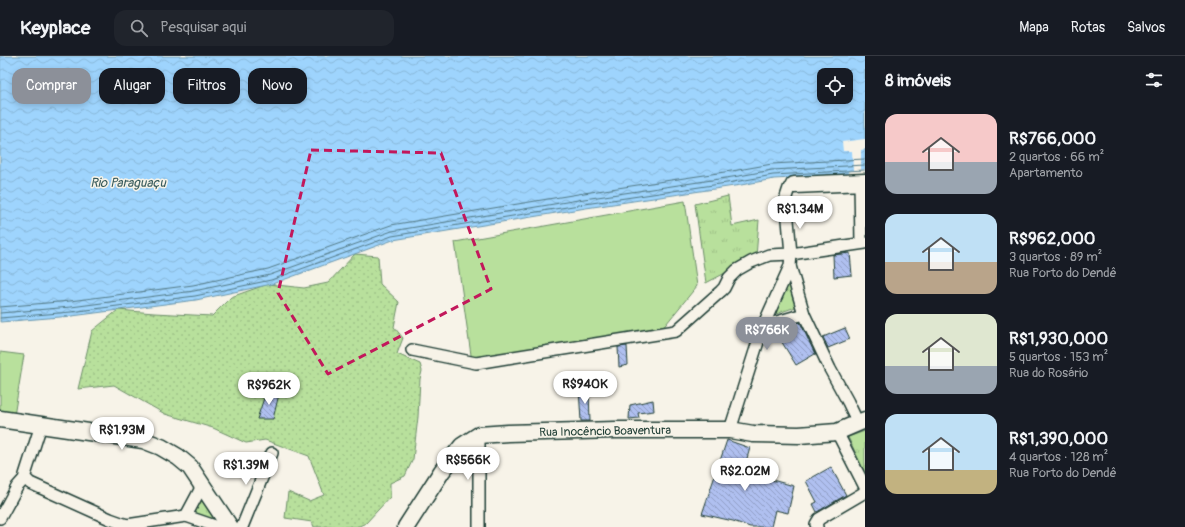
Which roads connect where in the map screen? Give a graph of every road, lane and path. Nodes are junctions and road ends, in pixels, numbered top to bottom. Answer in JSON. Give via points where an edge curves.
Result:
{"nodes":[{"id":1,"x":862,"y":183,"type":"edge"},
{"id":2,"x":794,"y":185,"type":"joint"},
{"id":3,"x":863,"y":243,"type":"edge"},
{"id":4,"x":791,"y":254,"type":"junction"},
{"id":5,"x":790,"y":266,"type":"junction"},
{"id":6,"x":804,"y":314,"type":"junction"},
{"id":7,"x":763,"y":326,"type":"junction"},
{"id":8,"x":412,"y":350,"type":"dead end"},
{"id":9,"x":0,"y":419,"type":"edge"},
{"id":10,"x":861,"y":422,"type":"edge"},
{"id":11,"x":41,"y":425,"type":"junction"},
{"id":12,"x":730,"y":430,"type":"junction"},
{"id":13,"x":837,"y":432,"type":"junction"},
{"id":14,"x":479,"y":435,"type":"junction"},
{"id":15,"x":272,"y":453,"type":"dead end"},
{"id":16,"x":25,"y":476,"type":"junction"},
{"id":17,"x":864,"y":485,"type":"edge"},
{"id":18,"x":202,"y":486,"type":"junction"},
{"id":19,"x":186,"y":516,"type":"junction"},
{"id":20,"x":0,"y":518,"type":"edge"},
{"id":21,"x":818,"y":523,"type":"edge"},
{"id":22,"x":127,"y":526,"type":"edge"},
{"id":23,"x":219,"y":527,"type":"edge"},
{"id":24,"x":242,"y":527,"type":"edge"},
{"id":25,"x":406,"y":527,"type":"edge"},
{"id":26,"x":479,"y":527,"type":"edge"}],
"edges":[{"from":1,"to":2,"type":"street"},
{"from":1,"to":3,"type":"street"},
{"from":2,"to":4,"type":"street","via":[[789,188],[786,197]]},
{"from":3,"to":4,"type":"street"},
{"from":4,"to":5,"type":"street"},
{"from":4,"to":8,"type":"street","via":[[769,255],[737,270],[724,288],[676,331],[476,363]]},
{"from":5,"to":6,"type":"street"},
{"from":5,"to":7,"type":"street"},
{"from":6,"to":7,"type":"street"},
{"from":6,"to":10,"type":"street","via":[[830,370]]},
{"from":7,"to":12,"type":"street"},
{"from":9,"to":11,"type":"street"},
{"from":10,"to":13,"type":"street","name":"Rua Inocêncio Boaventura"},
{"from":11,"to":16,"type":"street"},
{"from":11,"to":18,"type":"street","via":[[143,440],[178,457],[190,468]]},
{"from":12,"to":13,"type":"street","name":"Rua Inocêncio Boaventura","via":[[753,434],[799,435]]},
{"from":12,"to":14,"type":"street","name":"Rua Inocêncio Boaventura","via":[[615,430]]},
{"from":13,"to":17,"type":"street"},
{"from":14,"to":25,"type":"street","via":[[462,446],[442,471]]},
{"from":14,"to":26,"type":"street"},
{"from":15,"to":24,"type":"street"},
{"from":16,"to":20,"type":"street"},
{"from":16,"to":22,"type":"street","via":[[30,483]]},
{"from":17,"to":21,"type":"street"},
{"from":18,"to":19,"type":"street"},
{"from":18,"to":23,"type":"street"},
{"from":19,"to":22,"type":"street"},
{"from":19,"to":23,"type":"street"}]}
